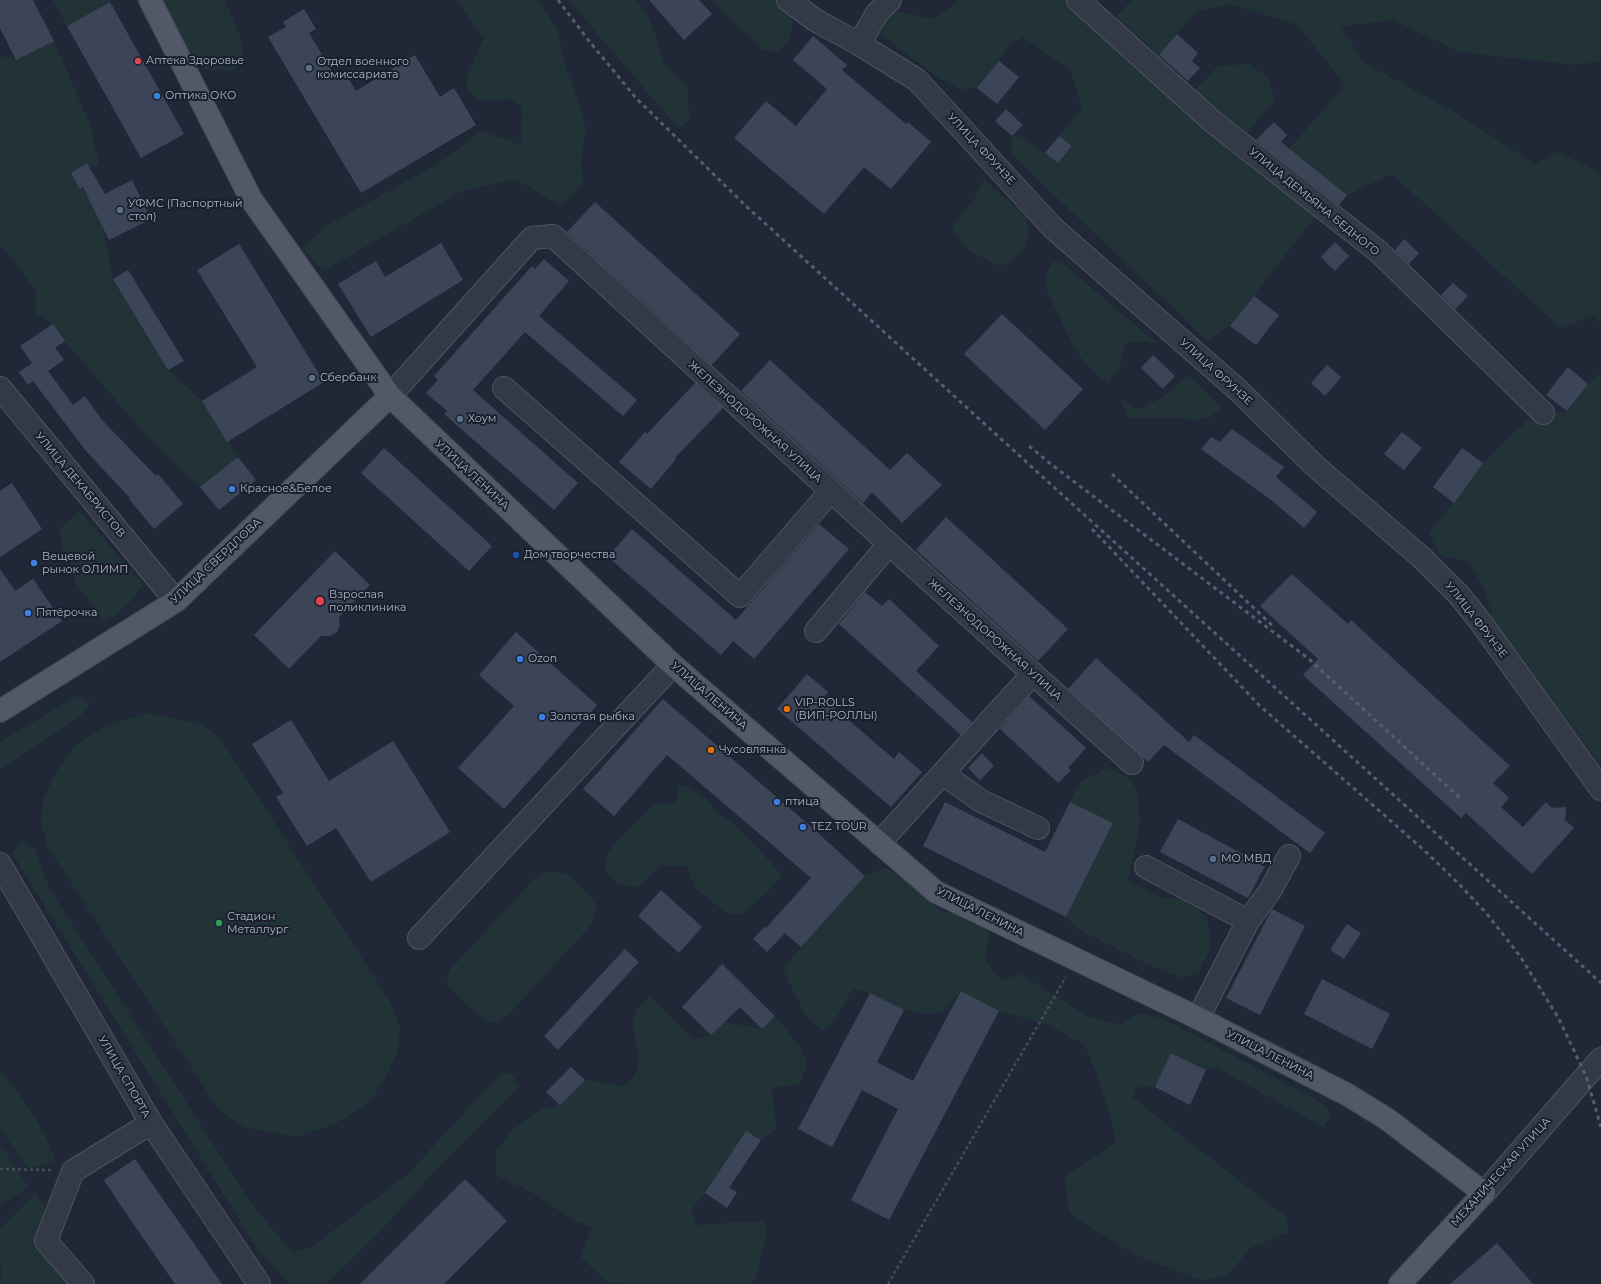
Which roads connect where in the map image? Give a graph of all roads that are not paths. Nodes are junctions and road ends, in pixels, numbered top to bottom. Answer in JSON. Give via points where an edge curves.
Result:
{"nodes":[{"id":1,"x":150,"y":0,"type":"edge"},
{"id":2,"x":788,"y":0,"type":"edge"},
{"id":3,"x":890,"y":0,"type":"edge"},
{"id":4,"x":1078,"y":0,"type":"edge"},
{"id":5,"x":859,"y":44,"type":"junction"},
{"id":6,"x":0,"y":388,"type":"edge"},
{"id":7,"x":504,"y":388,"type":"dead end"},
{"id":8,"x":390,"y":396,"type":"junction"},
{"id":9,"x":1542,"y":413,"type":"dead end"},
{"id":10,"x":831,"y":491,"type":"junction"},
{"id":11,"x":889,"y":544,"type":"junction"},
{"id":12,"x":176,"y":601,"type":"junction"},
{"id":13,"x":816,"y":631,"type":"dead end"},
{"id":14,"x":673,"y":666,"type":"junction"},
{"id":15,"x":1033,"y":674,"type":"junction"},
{"id":16,"x":0,"y":711,"type":"edge"},
{"id":17,"x":1132,"y":763,"type":"dead end"},
{"id":18,"x":943,"y":774,"type":"junction"},
{"id":19,"x":1601,"y":789,"type":"edge"},
{"id":20,"x":1038,"y":828,"type":"dead end"},
{"id":21,"x":879,"y":843,"type":"junction"},
{"id":22,"x":1289,"y":856,"type":"dead end"},
{"id":23,"x":0,"y":864,"type":"edge"},
{"id":24,"x":1146,"y":867,"type":"dead end"},
{"id":25,"x":1248,"y":921,"type":"junction"},
{"id":26,"x":418,"y":938,"type":"dead end"},
{"id":27,"x":1198,"y":1018,"type":"junction"},
{"id":28,"x":1601,"y":1059,"type":"edge"},
{"id":29,"x":151,"y":1123,"type":"junction"},
{"id":30,"x":1484,"y":1193,"type":"junction"},
{"id":31,"x":83,"y":1284,"type":"edge"},
{"id":32,"x":258,"y":1284,"type":"edge"},
{"id":33,"x":1400,"y":1284,"type":"edge"}],
"edges":[{"from":1,"to":8,"type":"main road","name":"УЛИЦА ЛЕНИНА","via":[[251,199]]},
{"from":2,"to":5,"type":"street","name":"УЛИЦА ФРУНЗЕ","via":[[815,20]]},
{"from":3,"to":5,"type":"street","via":[[877,13]]},
{"from":4,"to":9,"type":"street","name":"УЛИЦА ДЕМЬЯНА БЕДНОГО","via":[[1212,120],[1378,252]]},
{"from":5,"to":19,"type":"street","name":"УЛИЦА ФРУНЗЕ","via":[[917,80],[1053,228],[1232,385],[1315,466],[1442,578],[1479,620]]},
{"from":6,"to":12,"type":"street","name":"УЛИЦА ДЕКАБРИСТОВ"},
{"from":7,"to":10,"type":"street","via":[[740,596]]},
{"from":8,"to":10,"type":"street","name":"ЖЕЛЕЗНОДОРОЖНАЯ УЛИЦА","via":[[532,238],[553,236]]},
{"from":8,"to":12,"type":"main road","name":"УЛИЦА СВЕРДЛОВА"},
{"from":8,"to":14,"type":"main road","name":"УЛИЦА ЛЕНИНА"},
{"from":10,"to":11,"type":"street","name":"ЖЕЛЕЗНОДОРОЖНАЯ УЛИЦА"},
{"from":11,"to":13,"type":"street"},
{"from":11,"to":15,"type":"street","name":"ЖЕЛЕЗНОДОРОЖНАЯ УЛИЦА"},
{"from":12,"to":16,"type":"main road","name":"УЛИЦА СВЕРДЛОВА"},
{"from":14,"to":21,"type":"main road","name":"УЛИЦА ЛЕНИНА"},
{"from":14,"to":26,"type":"street"},
{"from":15,"to":17,"type":"street","name":"ЖЕЛЕЗНОДОРОЖНАЯ УЛИЦА"},
{"from":15,"to":18,"type":"street"},
{"from":18,"to":20,"type":"street","via":[[981,801]]},
{"from":18,"to":21,"type":"street"},
{"from":21,"to":27,"type":"main road","name":"УЛИЦА ЛЕНИНА","via":[[936,892]]},
{"from":22,"to":25,"type":"street","via":[[1270,891]]},
{"from":23,"to":29,"type":"street","name":"УЛИЦА СПОРТА"},
{"from":24,"to":25,"type":"street"},
{"from":25,"to":27,"type":"street"},
{"from":27,"to":30,"type":"main road","name":"УЛИЦА ЛЕНИНА","via":[[1361,1103],[1387,1119]]},
{"from":28,"to":30,"type":"street","name":"МЕХАНИЧЕСКАЯ УЛИЦА"},
{"from":29,"to":31,"type":"street","via":[[73,1171],[46,1241]]},
{"from":29,"to":32,"type":"street","name":"УЛИЦА СПОРТА"},
{"from":30,"to":33,"type":"main road","name":"МЕХАНИЧЕСКАЯ УЛИЦА"}]}
